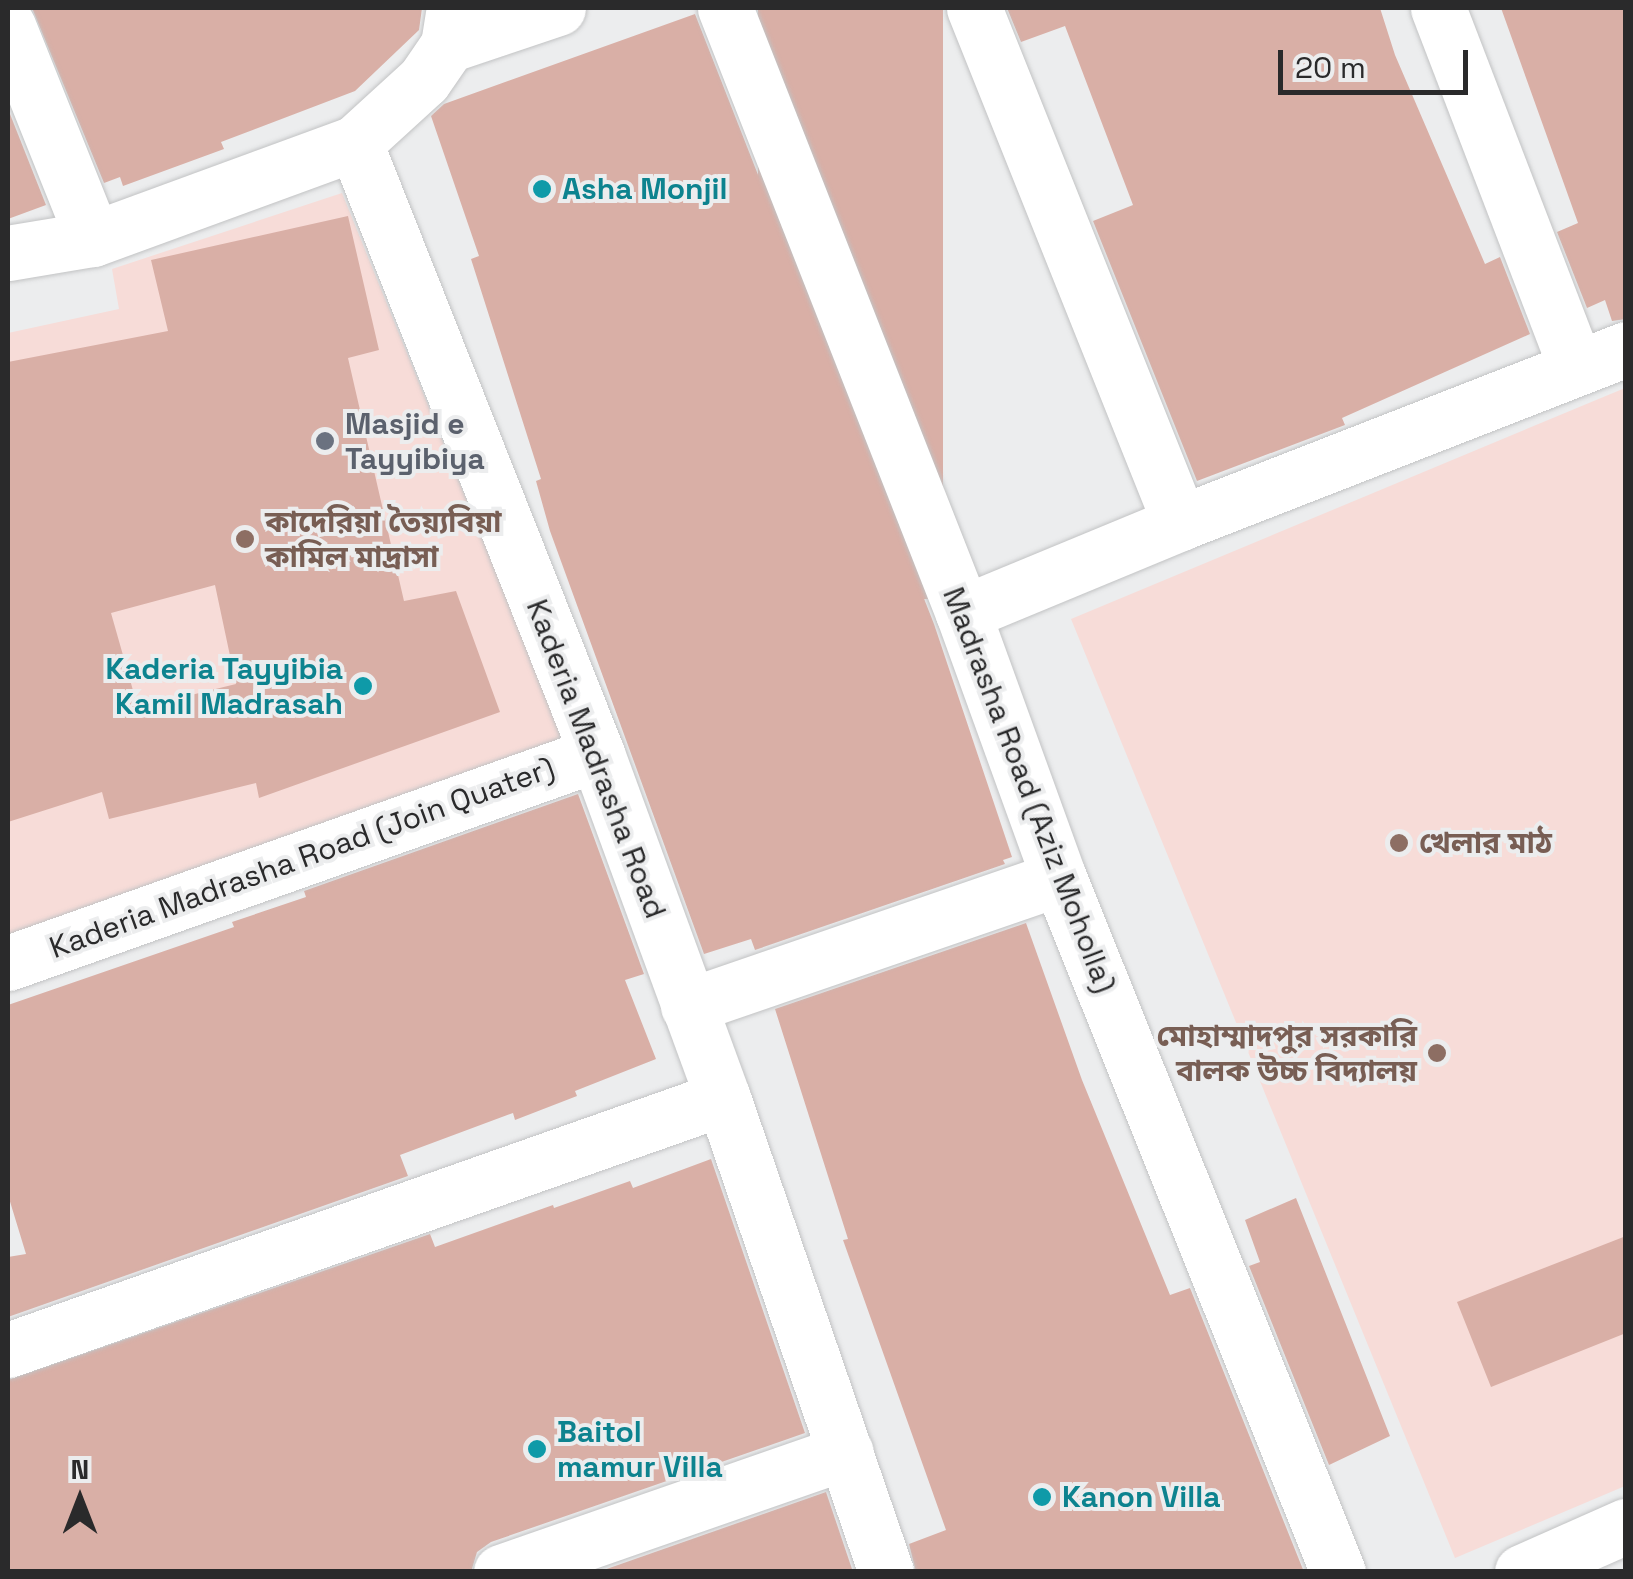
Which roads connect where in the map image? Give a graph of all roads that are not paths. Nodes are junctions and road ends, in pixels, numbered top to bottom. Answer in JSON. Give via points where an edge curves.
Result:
{"nodes":[{"id":1,"x":558,"y":8,"type":"edge"},
{"id":2,"x":724,"y":8,"type":"edge"},
{"id":3,"x":974,"y":8,"type":"edge"},
{"id":4,"x":1438,"y":8,"type":"edge"},
{"id":5,"x":8,"y":26,"type":"edge"},
{"id":6,"x":451,"y":26,"type":"edge"},
{"id":7,"x":356,"y":143,"type":"junction"},
{"id":8,"x":93,"y":239,"type":"junction"},
{"id":9,"x":8,"y":253,"type":"edge"},
{"id":10,"x":1601,"y":358,"type":"edge"},
{"id":11,"x":1180,"y":522,"type":"junction"},
{"id":12,"x":963,"y":613,"type":"junction"},
{"id":13,"x":597,"y":754,"type":"junction"},
{"id":14,"x":1059,"y":878,"type":"junction"},
{"id":15,"x":8,"y":963,"type":"edge"},
{"id":16,"x":688,"y":1006,"type":"junction"},
{"id":17,"x":723,"y":1098,"type":"junction"},
{"id":18,"x":8,"y":1350,"type":"edge"},
{"id":19,"x":846,"y":1452,"type":"junction"},
{"id":20,"x":1626,"y":1526,"type":"edge"},
{"id":21,"x":500,"y":1572,"type":"edge"},
{"id":22,"x":886,"y":1572,"type":"edge"},
{"id":23,"x":1338,"y":1572,"type":"edge"},
{"id":24,"x":1522,"y":1572,"type":"edge"}],
"edges":[{"from":1,"to":6,"type":"street"},
{"from":2,"to":12,"type":"street","name":"Madrasha Road (Aziz Moholla)"},
{"from":3,"to":11,"type":"street"},
{"from":4,"to":10,"type":"street"},
{"from":5,"to":8,"type":"street"},
{"from":6,"to":7,"type":"street","via":[[424,80]]},
{"from":7,"to":8,"type":"street"},
{"from":7,"to":13,"type":"street","name":"Kaderia Madrasha Road"},
{"from":8,"to":9,"type":"street"},
{"from":10,"to":11,"type":"street"},
{"from":11,"to":12,"type":"street"},
{"from":12,"to":14,"type":"street","name":"Madrasha Road (Aziz Moholla)"},
{"from":13,"to":15,"type":"street","name":"Kaderia Madrasha Road (Join Quater)"},
{"from":13,"to":16,"type":"street","name":"Kaderia Madrasha Road"},
{"from":14,"to":16,"type":"street"},
{"from":14,"to":23,"type":"street","name":"Madrasha Road (Aziz Moholla)"},
{"from":16,"to":17,"type":"street","name":"Kaderia Madrasha Road"},
{"from":17,"to":18,"type":"street"},
{"from":17,"to":19,"type":"street","name":"Kaderia Madrasha Road"},
{"from":19,"to":21,"type":"street"},
{"from":19,"to":22,"type":"street","name":"Kaderia Madrasha Road"},
{"from":20,"to":24,"type":"street"}]}
